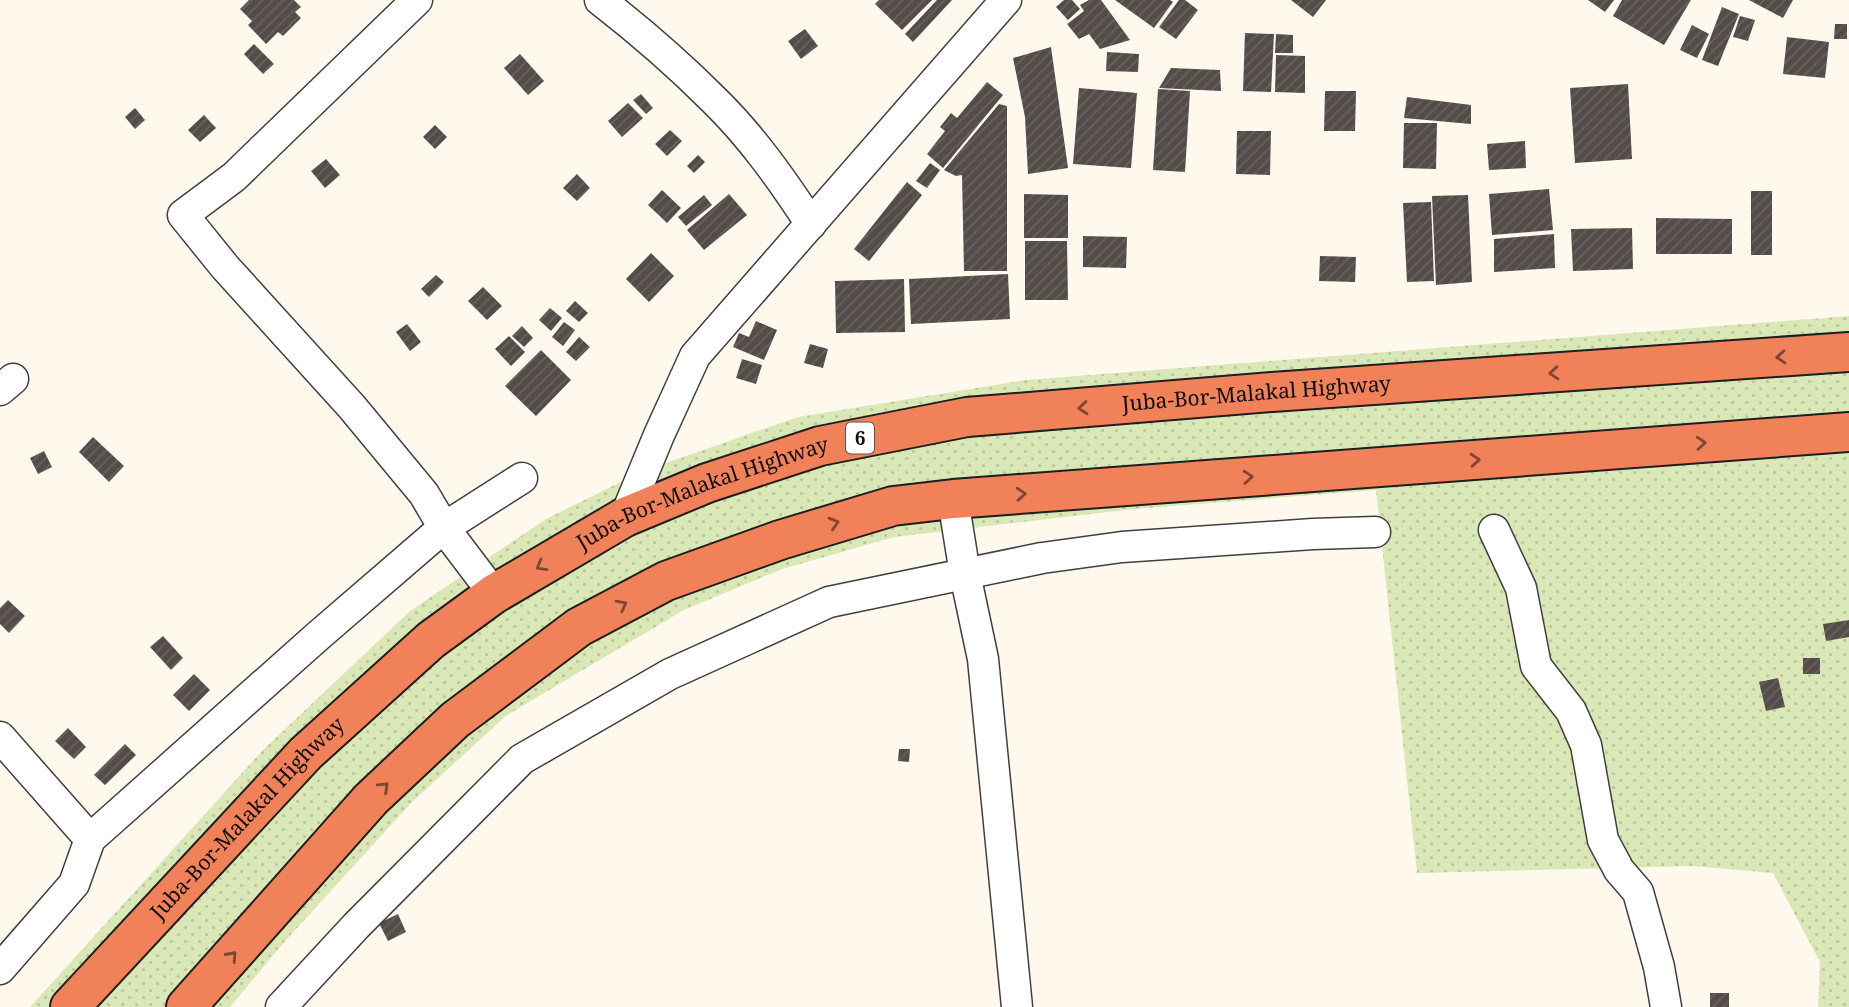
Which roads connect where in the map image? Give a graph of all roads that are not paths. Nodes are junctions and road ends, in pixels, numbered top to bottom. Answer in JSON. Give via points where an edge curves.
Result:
{"nodes":[{"id":1,"x":417,"y":0,"type":"edge"},
{"id":2,"x":600,"y":0,"type":"edge"},
{"id":3,"x":1006,"y":0,"type":"edge"},
{"id":4,"x":811,"y":224,"type":"junction"},
{"id":5,"x":1849,"y":352,"type":"edge"},
{"id":6,"x":1849,"y":432,"type":"edge"},
{"id":7,"x":522,"y":478,"type":"dead end"},
{"id":8,"x":953,"y":499,"type":"junction"},
{"id":9,"x":625,"y":517,"type":"junction"},
{"id":10,"x":1494,"y":530,"type":"dead end"},
{"id":11,"x":1375,"y":532,"type":"dead end"},
{"id":12,"x":965,"y":574,"type":"junction"},
{"id":13,"x":494,"y":594,"type":"junction"},
{"id":14,"x":0,"y":737,"type":"edge"},
{"id":15,"x":90,"y":839,"type":"junction"},
{"id":16,"x":0,"y":969,"type":"edge"},
{"id":17,"x":70,"y":1007,"type":"edge"},
{"id":18,"x":186,"y":1007,"type":"edge"},
{"id":19,"x":281,"y":1007,"type":"edge"},
{"id":20,"x":1017,"y":1007,"type":"edge"},
{"id":21,"x":1667,"y":1007,"type":"edge"}],
"edges":[{"from":1,"to":13,"type":"street","via":[[234,177],[183,215],[424,494]]},
{"from":2,"to":4,"type":"street","via":[[716,101],[776,172]]},
{"from":3,"to":4,"type":"street"},
{"from":4,"to":9,"type":"street","via":[[695,356]]},
{"from":5,"to":9,"type":"highway","name":"Juba-Bor-Malakal Highway","number":"6","one_way":true,"via":[[967,417],[820,446]]},
{"from":8,"to":6,"type":"highway","one_way":true},
{"from":7,"to":15,"type":"street","via":[[442,529]]},
{"from":8,"to":12,"type":"street"},
{"from":18,"to":8,"type":"highway","one_way":true,"via":[[371,799],[455,720],[579,627],[666,581],[780,540],[893,506]]},
{"from":9,"to":13,"type":"highway","name":"Juba-Bor-Malakal Highway","number":"6","one_way":true},
{"from":10,"to":21,"type":"street","via":[[1521,588],[1536,666],[1571,711],[1586,745],[1603,840],[1638,892]]},
{"from":11,"to":12,"type":"street","via":[[1122,547]]},
{"from":12,"to":19,"type":"street","via":[[829,602],[670,674],[522,759]]},
{"from":12,"to":20,"type":"street","via":[[983,659]]},
{"from":13,"to":17,"type":"highway","name":"Juba-Bor-Malakal Highway","number":"6","via":[[431,640],[306,753]]},
{"from":14,"to":15,"type":"street"},
{"from":15,"to":16,"type":"street","via":[[74,884]]}]}
